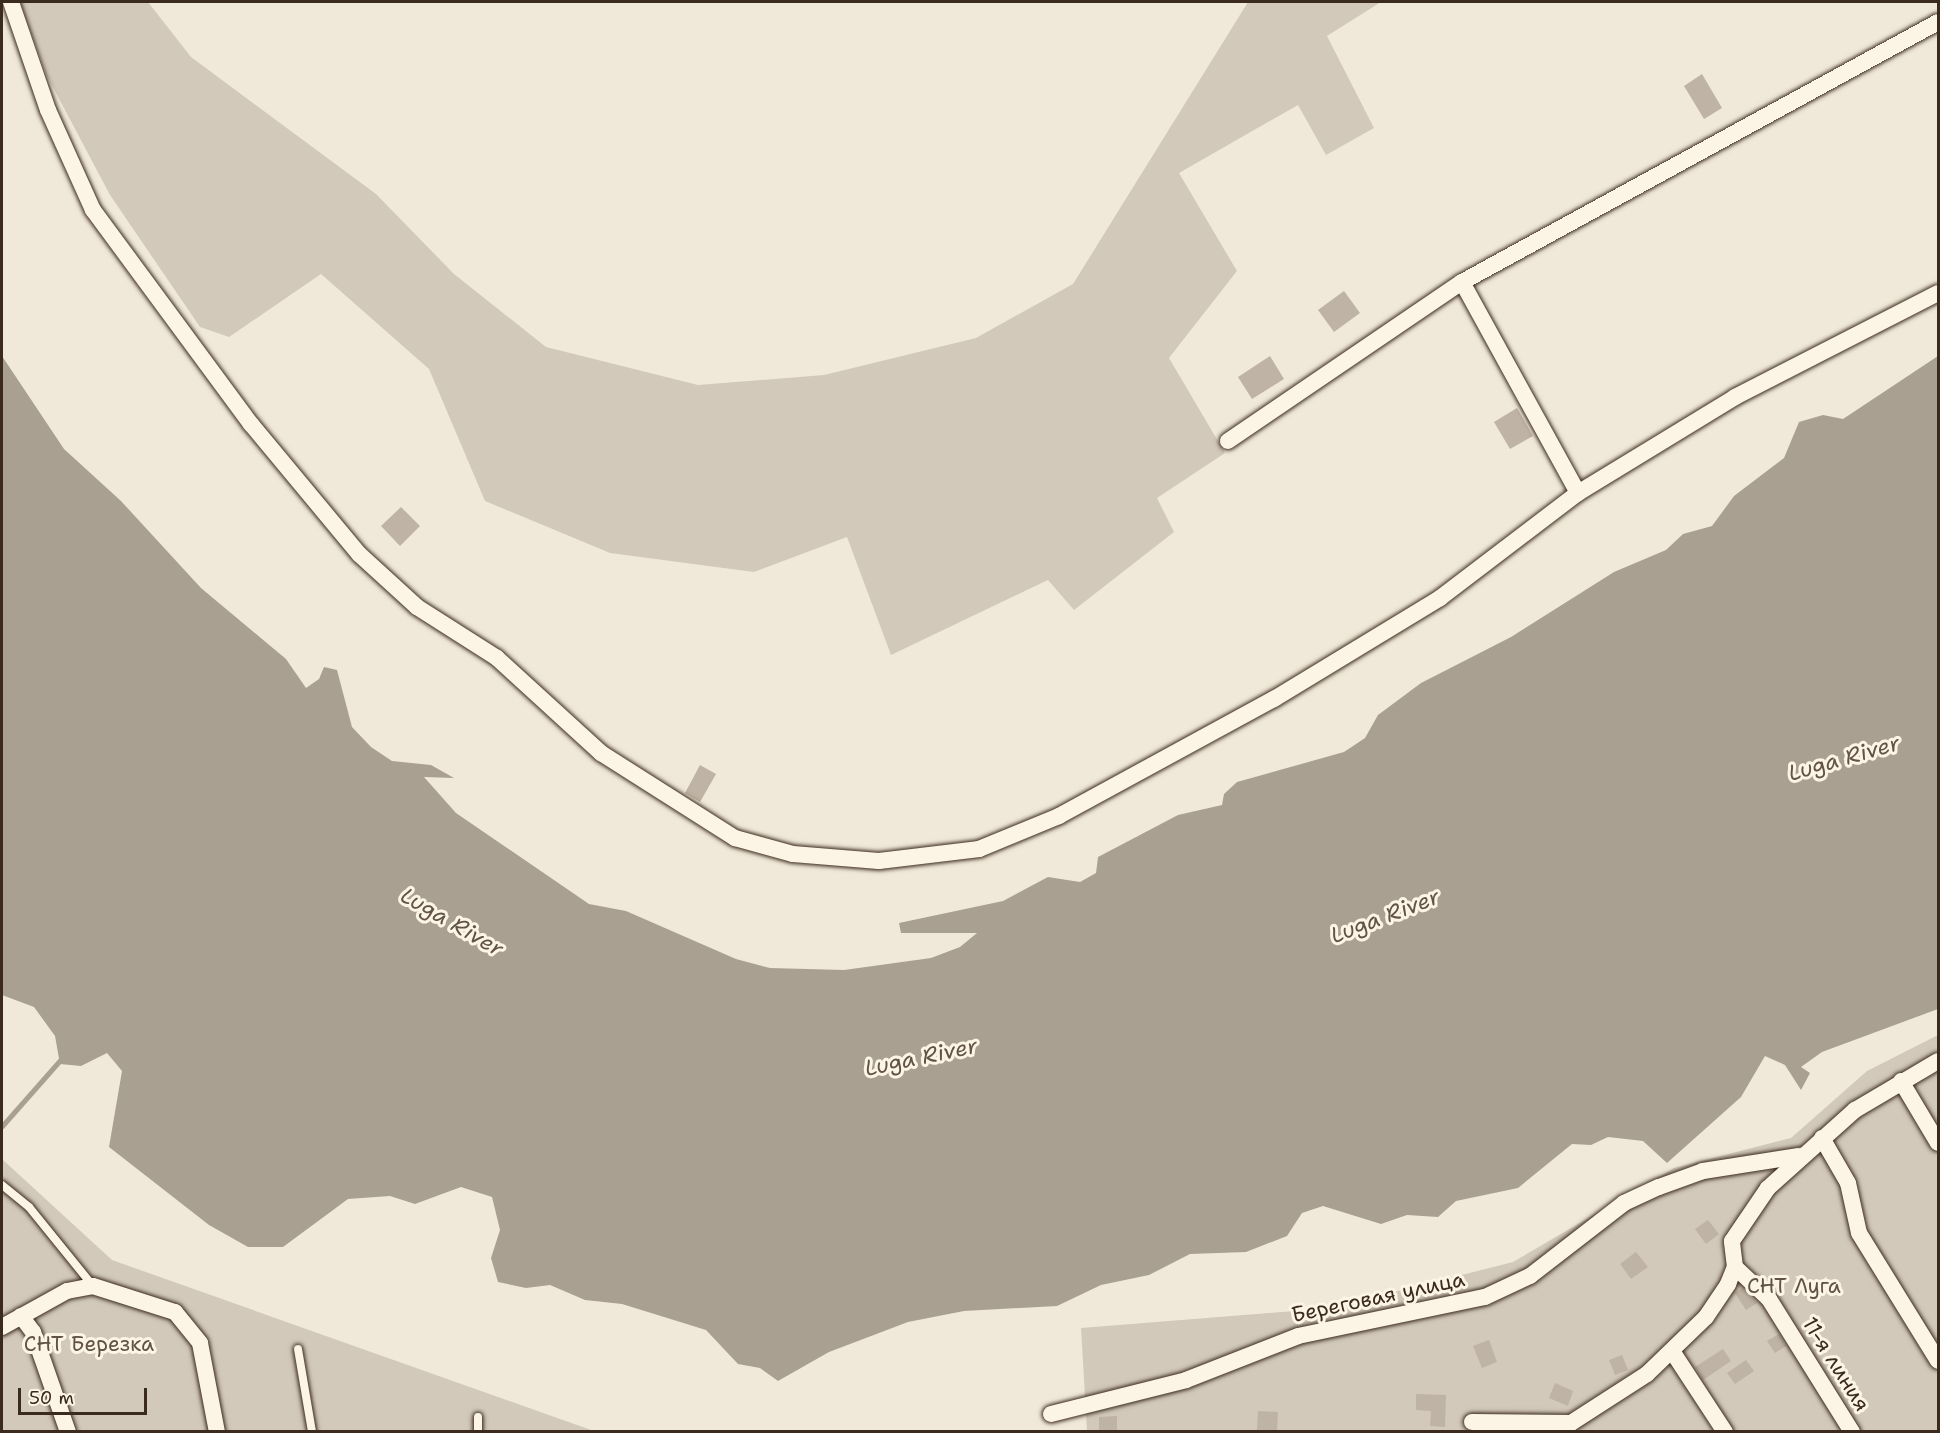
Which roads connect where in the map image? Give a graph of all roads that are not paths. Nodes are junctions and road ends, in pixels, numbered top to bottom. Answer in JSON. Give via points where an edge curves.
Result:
{"nodes":[{"id":1,"x":11,"y":2,"type":"edge"},
{"id":2,"x":1938,"y":22,"type":"edge"},
{"id":3,"x":1462,"y":282,"type":"junction"},
{"id":4,"x":1938,"y":293,"type":"edge"},
{"id":5,"x":1228,"y":441,"type":"dead end"},
{"id":6,"x":1578,"y":493,"type":"junction"},
{"id":7,"x":1938,"y":1061,"type":"edge"},
{"id":8,"x":1901,"y":1081,"type":"junction"},
{"id":9,"x":1822,"y":1138,"type":"junction"},
{"id":10,"x":1938,"y":1143,"type":"edge"},
{"id":11,"x":1800,"y":1156,"type":"junction"},
{"id":12,"x":2,"y":1185,"type":"edge"},
{"id":13,"x":1735,"y":1267,"type":"junction"},
{"id":14,"x":93,"y":1286,"type":"junction"},
{"id":15,"x":21,"y":1316,"type":"junction"},
{"id":16,"x":2,"y":1327,"type":"edge"},
{"id":17,"x":298,"y":1349,"type":"dead end"},
{"id":18,"x":1672,"y":1351,"type":"junction"},
{"id":19,"x":1938,"y":1361,"type":"edge"},
{"id":20,"x":1051,"y":1414,"type":"dead end"},
{"id":21,"x":478,"y":1417,"type":"dead end"},
{"id":22,"x":1472,"y":1422,"type":"dead end"},
{"id":23,"x":1589,"y":1425,"type":"edge"},
{"id":24,"x":68,"y":1431,"type":"edge"},
{"id":25,"x":217,"y":1431,"type":"edge"},
{"id":26,"x":312,"y":1431,"type":"edge"},
{"id":27,"x":478,"y":1431,"type":"edge"},
{"id":28,"x":1725,"y":1431,"type":"edge"},
{"id":29,"x":1852,"y":1431,"type":"edge"}],
"edges":[{"from":1,"to":6,"type":"street","via":[[48,110],[93,210],[251,424],[359,554],[417,607],[497,658],[602,753],[735,838],[793,854],[879,861],[979,849],[999,841],[1059,816],[1274,699],[1440,598]]},
{"from":2,"to":3,"type":"street"},
{"from":3,"to":5,"type":"street"},
{"from":3,"to":6,"type":"street"},
{"from":4,"to":6,"type":"street","via":[[1735,397]]},
{"from":7,"to":8,"type":"street"},
{"from":8,"to":9,"type":"street"},
{"from":8,"to":10,"type":"street"},
{"from":9,"to":11,"type":"street"},
{"from":9,"to":19,"type":"street","via":[[1848,1183],[1860,1233]]},
{"from":11,"to":13,"type":"street","via":[[1743,1220],[1732,1241]]},
{"from":11,"to":20,"type":"street","name":"Береговая улица","via":[[1703,1171],[1659,1187],[1624,1203],[1530,1276],[1485,1297],[1298,1336],[1186,1380]]},
{"from":12,"to":14,"type":"lane","via":[[29,1206]]},
{"from":13,"to":18,"type":"street","via":[[1706,1317]]},
{"from":13,"to":29,"type":"street","name":"11-я линия","via":[[1769,1299]]},
{"from":14,"to":15,"type":"street","via":[[67,1292]]},
{"from":14,"to":25,"type":"street","via":[[175,1312],[187,1323],[200,1343]]},
{"from":15,"to":16,"type":"street"},
{"from":15,"to":24,"type":"street","via":[[33,1332]]},
{"from":17,"to":26,"type":"lane"},
{"from":18,"to":23,"type":"street"},
{"from":18,"to":28,"type":"street"},
{"from":21,"to":27,"type":"lane"},
{"from":22,"to":23,"type":"street"}]}
